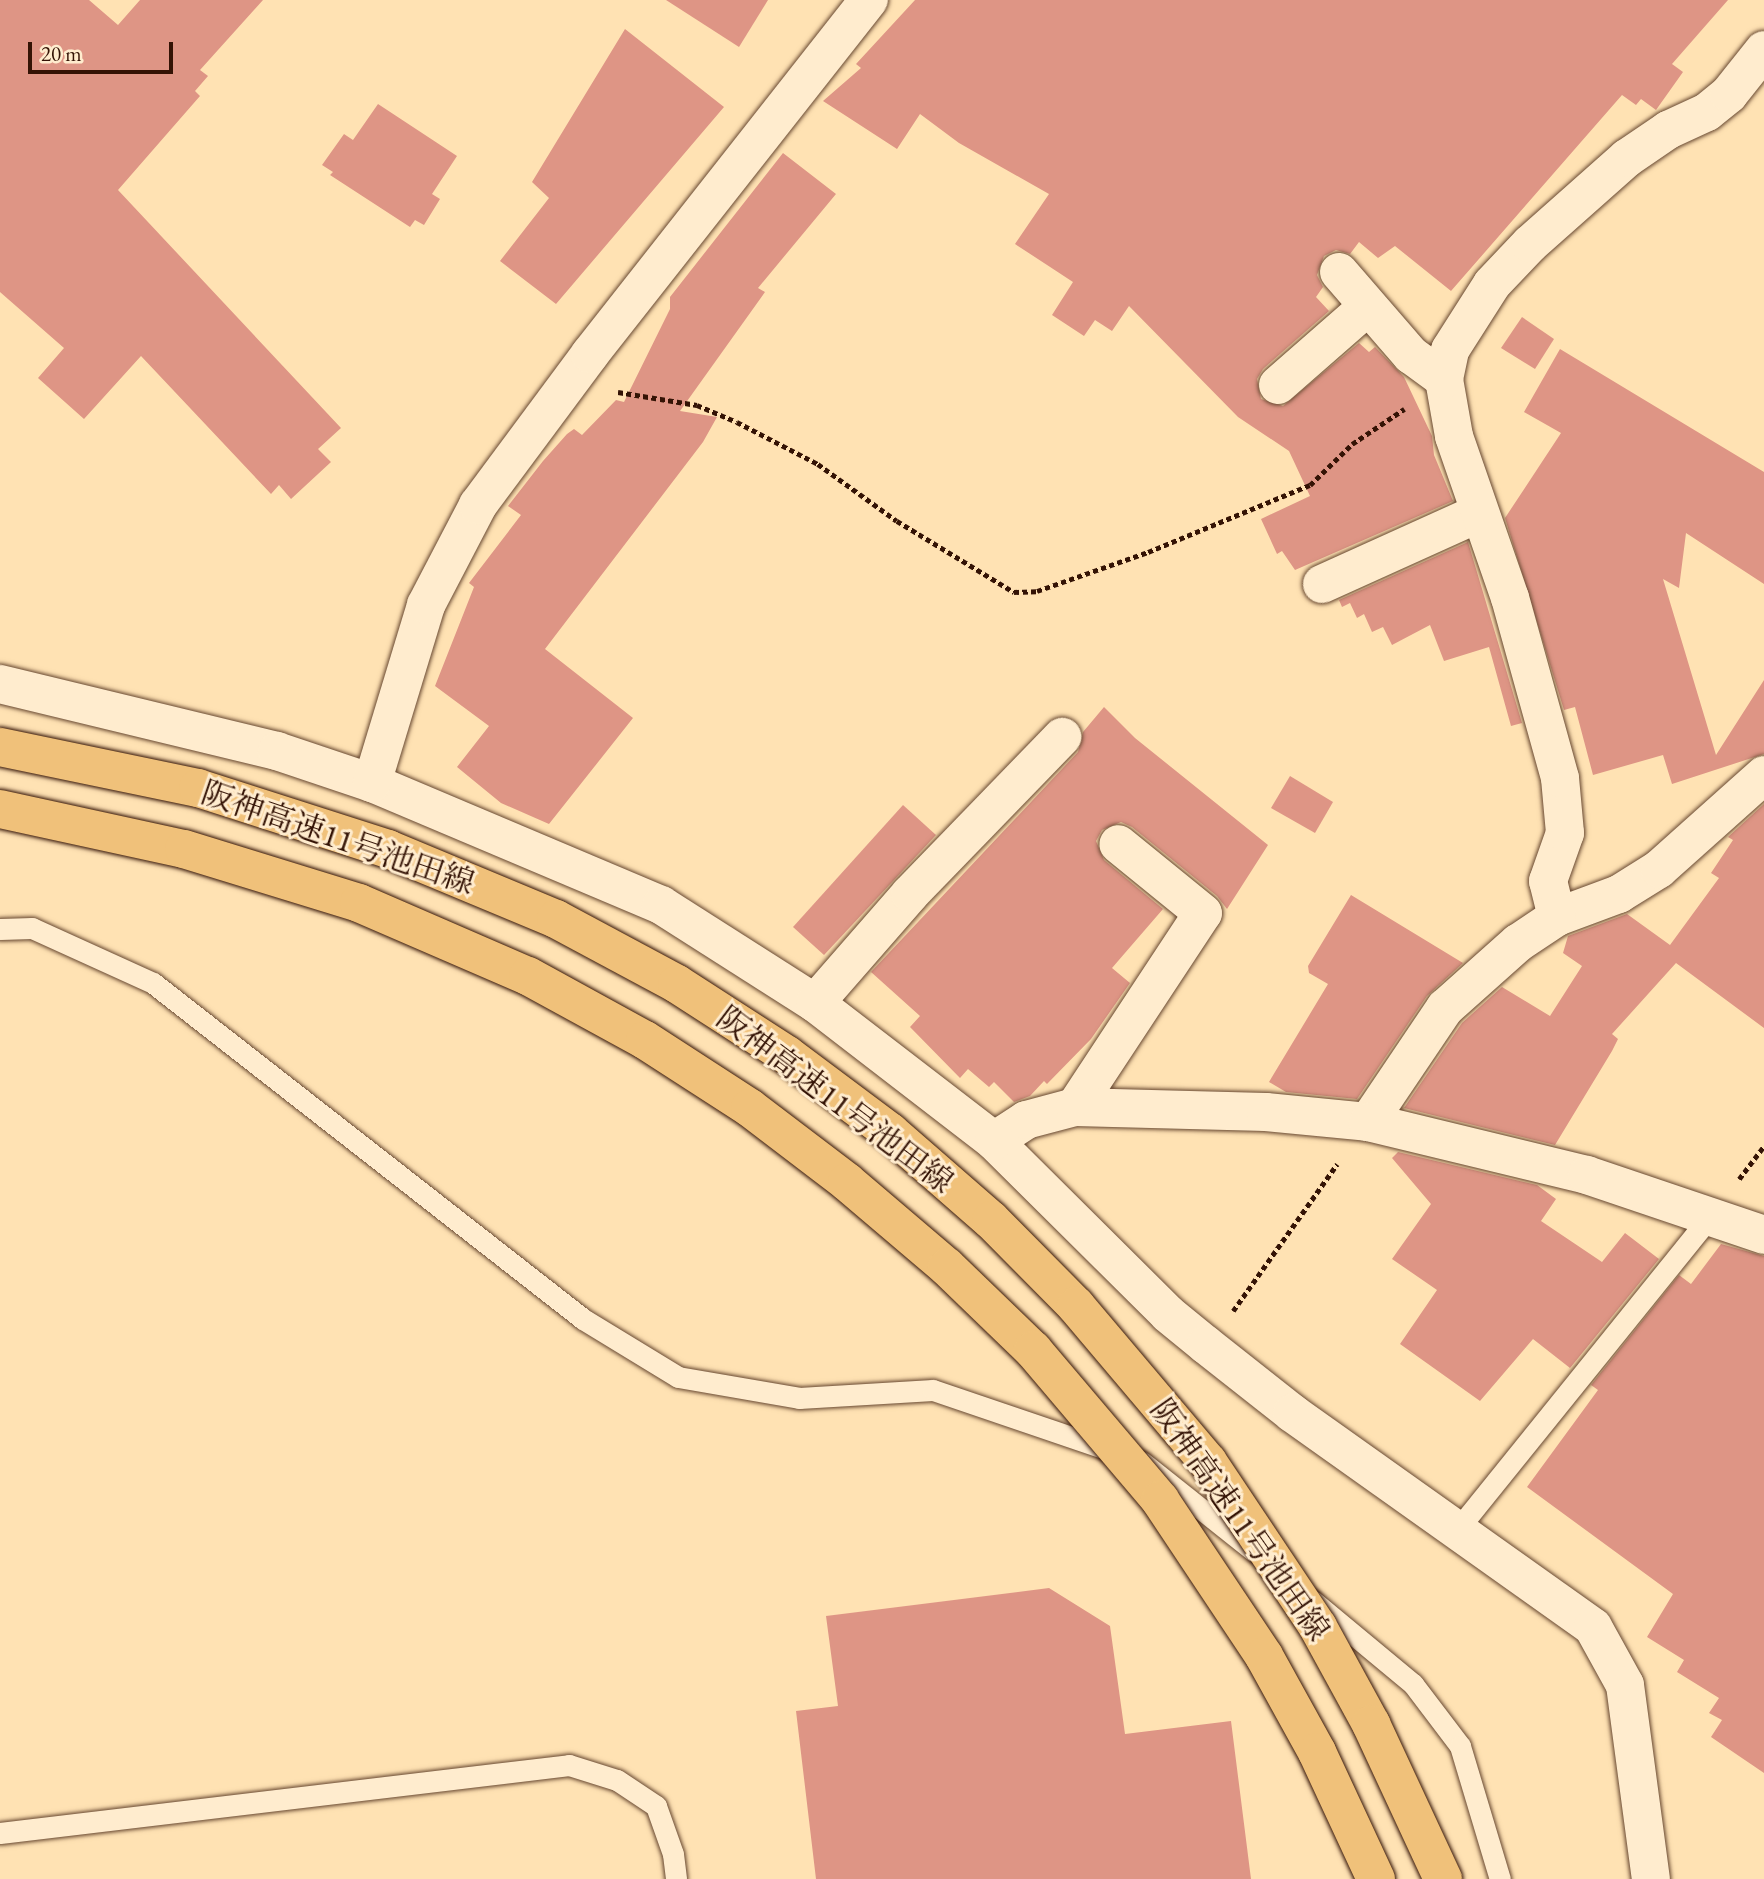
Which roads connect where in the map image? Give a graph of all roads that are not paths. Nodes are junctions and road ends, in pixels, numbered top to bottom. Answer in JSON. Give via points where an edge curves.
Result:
{"nodes":[{"id":1,"x":869,"y":0,"type":"edge"},
{"id":2,"x":1764,"y":50,"type":"edge"},
{"id":3,"x":1339,"y":272,"type":"dead end"},
{"id":4,"x":1366,"y":308,"type":"junction"},
{"id":5,"x":1444,"y":379,"type":"junction"},
{"id":6,"x":1278,"y":384,"type":"dead end"},
{"id":7,"x":1479,"y":513,"type":"junction"},
{"id":8,"x":1322,"y":584,"type":"dead end"},
{"id":9,"x":0,"y":684,"type":"edge"},
{"id":10,"x":1062,"y":737,"type":"dead end"},
{"id":11,"x":0,"y":747,"type":"edge"},
{"id":12,"x":1764,"y":775,"type":"edge"},
{"id":13,"x":372,"y":783,"type":"junction"},
{"id":14,"x":0,"y":810,"type":"edge"},
{"id":15,"x":1118,"y":844,"type":"dead end"},
{"id":16,"x":1558,"y":917,"type":"junction"},
{"id":17,"x":0,"y":929,"type":"edge"},
{"id":18,"x":815,"y":1003,"type":"junction"},
{"id":19,"x":1075,"y":1107,"type":"junction"},
{"id":20,"x":1368,"y":1122,"type":"junction"},
{"id":21,"x":994,"y":1141,"type":"junction"},
{"id":22,"x":1710,"y":1216,"type":"junction"},
{"id":23,"x":1764,"y":1236,"type":"edge"},
{"id":24,"x":1457,"y":1530,"type":"junction"},
{"id":25,"x":0,"y":1833,"type":"edge"},
{"id":26,"x":676,"y":1879,"type":"edge"},
{"id":27,"x":1376,"y":1879,"type":"edge"},
{"id":28,"x":1443,"y":1879,"type":"edge"},
{"id":29,"x":1500,"y":1879,"type":"edge"},
{"id":30,"x":1651,"y":1879,"type":"edge"}],
"edges":[{"from":1,"to":13,"type":"street","via":[[565,386],[478,505],[426,605]]},
{"from":2,"to":5,"type":"street","via":[[1729,94],[1707,112],[1668,130],[1627,158],[1530,244],[1467,319],[1450,350]]},
{"from":3,"to":4,"type":"street"},
{"from":4,"to":5,"type":"street","via":[[1411,355]]},
{"from":4,"to":6,"type":"street"},
{"from":5,"to":7,"type":"street","via":[[1454,436]]},
{"from":7,"to":8,"type":"street"},
{"from":7,"to":16,"type":"street","via":[[1507,586],[1560,778],[1565,833],[1548,881]]},
{"from":9,"to":13,"type":"street","via":[[277,751]]},
{"from":10,"to":18,"type":"street","via":[[910,894]]},
{"from":11,"to":28,"type":"highway","name":"阪神高速11号池田線","bridge":true,"via":[[198,788],[388,849],[556,919],[688,991],[787,1055],[890,1132],[991,1220],[1076,1306],[1208,1462],[1318,1627],[1400,1781]]},
{"from":12,"to":16,"type":"street","via":[[1659,869],[1619,894]]},
{"from":13,"to":18,"type":"street","via":[[661,905]]},
{"from":14,"to":27,"type":"highway","name":"阪神高速11号池田線","bridge":true,"via":[[184,849],[359,903],[516,971],[657,1048],[750,1108],[847,1182],[947,1267],[1034,1350],[1160,1500],[1264,1656],[1317,1752]]},
{"from":15,"to":19,"type":"street","via":[[1203,913]]},
{"from":16,"to":20,"type":"street","via":[[1518,943],[1445,1008]]},
{"from":17,"to":29,"type":"lane","via":[[32,928],[153,983],[583,1319],[678,1377],[799,1398],[933,1390],[1152,1466],[1413,1684],[1460,1746]]},
{"from":18,"to":21,"type":"street"},
{"from":19,"to":20,"type":"street","via":[[1266,1112]]},
{"from":19,"to":21,"type":"street","via":[[1026,1120]]},
{"from":20,"to":22,"type":"street","via":[[1518,1157]]},
{"from":21,"to":24,"type":"street","via":[[1168,1314],[1292,1413]]},
{"from":22,"to":23,"type":"street"},
{"from":22,"to":24,"type":"lane"},
{"from":24,"to":30,"type":"street","via":[[1593,1627],[1600,1639],[1625,1685]]},
{"from":25,"to":26,"type":"lane","via":[[569,1765],[617,1780],[656,1806],[673,1854]]}]}
